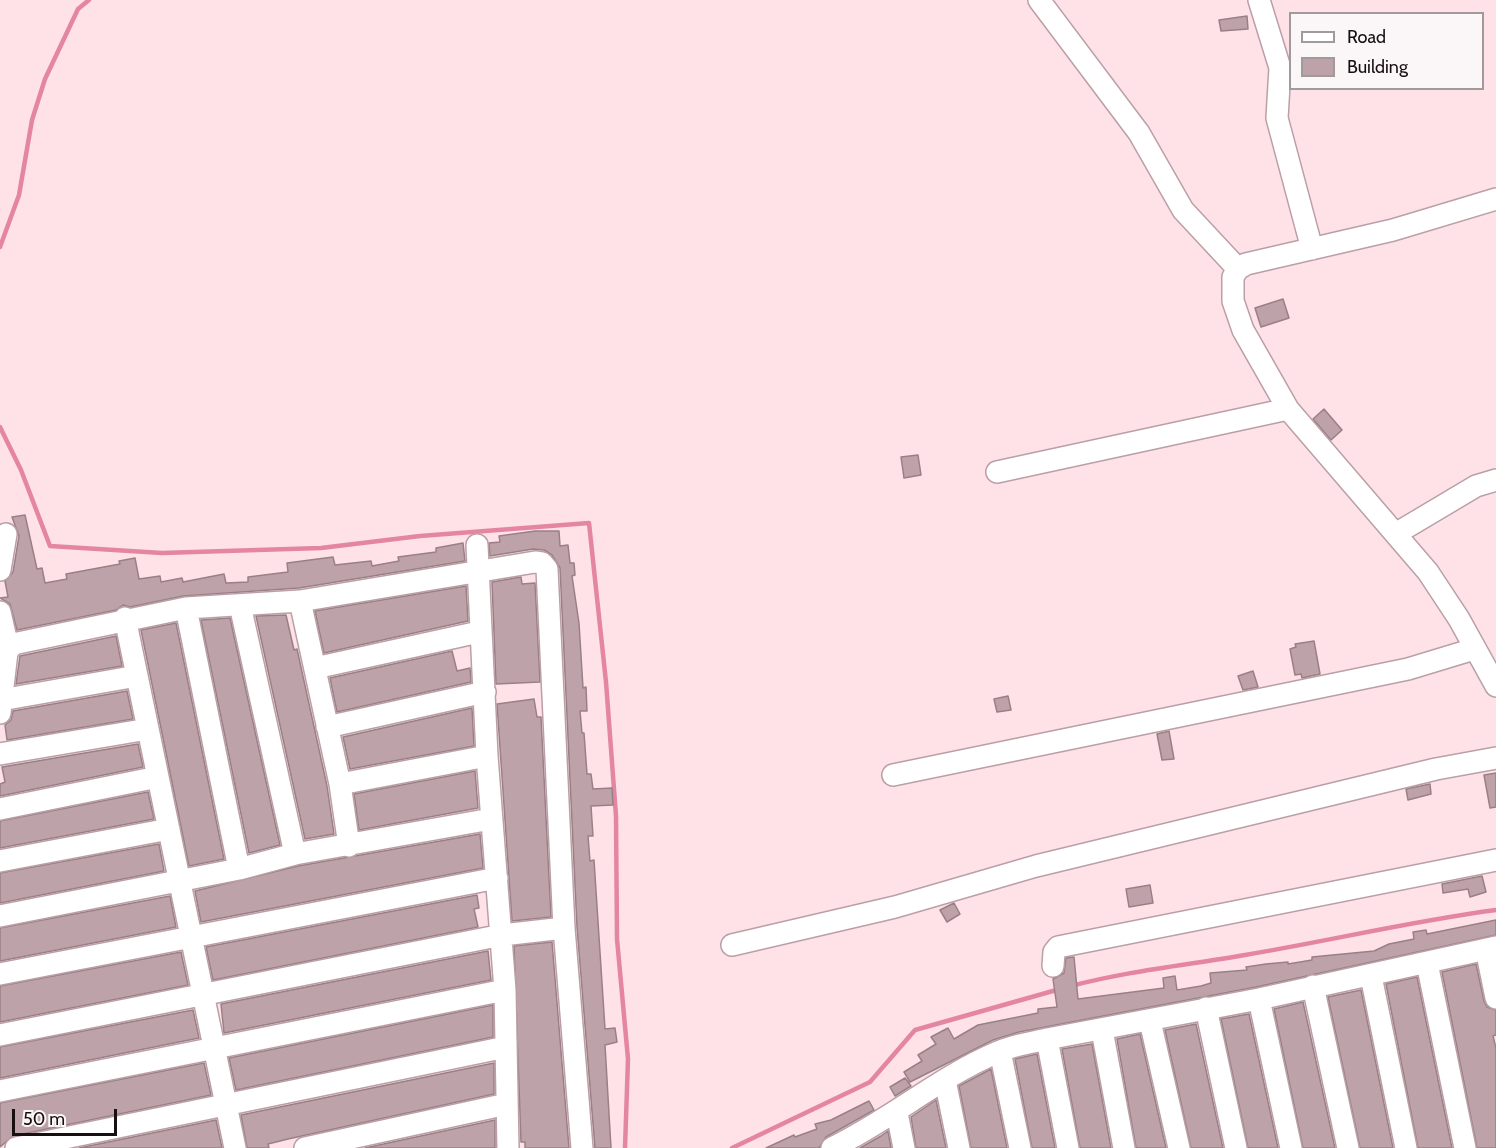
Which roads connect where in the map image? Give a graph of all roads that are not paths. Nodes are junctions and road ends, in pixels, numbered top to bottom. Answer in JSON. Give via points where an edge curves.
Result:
{"nodes":[{"id":1,"x":1039,"y":0,"type":"edge"},
{"id":2,"x":1259,"y":0,"type":"edge"},
{"id":3,"x":1496,"y":199,"type":"edge"},
{"id":4,"x":1312,"y":249,"type":"junction"},
{"id":5,"x":1238,"y":269,"type":"junction"},
{"id":6,"x":1288,"y":409,"type":"junction"},
{"id":7,"x":997,"y":472,"type":"dead end"},
{"id":8,"x":1496,"y":480,"type":"edge"},
{"id":9,"x":1397,"y":533,"type":"junction"},
{"id":10,"x":6,"y":534,"type":"dead end"},
{"id":11,"x":477,"y":545,"type":"dead end"},
{"id":12,"x":0,"y":570,"type":"edge"},
{"id":13,"x":478,"y":572,"type":"junction"},
{"id":14,"x":300,"y":601,"type":"junction"},
{"id":15,"x":240,"y":605,"type":"junction"},
{"id":16,"x":186,"y":608,"type":"junction"},
{"id":17,"x":0,"y":612,"type":"edge"},
{"id":18,"x":125,"y":618,"type":"junction"},
{"id":19,"x":479,"y":632,"type":"junction"},
{"id":20,"x":8,"y":647,"type":"junction"},
{"id":21,"x":1484,"y":659,"type":"edge"},
{"id":22,"x":315,"y":668,"type":"junction"},
{"id":23,"x":137,"y":676,"type":"junction"},
{"id":24,"x":1496,"y":686,"type":"edge"},
{"id":25,"x":485,"y":692,"type":"junction"},
{"id":26,"x":1,"y":707,"type":"edge"},
{"id":27,"x":327,"y":727,"type":"junction"},
{"id":28,"x":148,"y":729,"type":"junction"},
{"id":29,"x":0,"y":754,"type":"edge"},
{"id":30,"x":487,"y":756,"type":"junction"},
{"id":31,"x":1496,"y":758,"type":"edge"},
{"id":32,"x":893,"y":775,"type":"dead end"},
{"id":33,"x":158,"y":777,"type":"junction"},
{"id":34,"x":340,"y":784,"type":"junction"},
{"id":35,"x":0,"y":809,"type":"edge"},
{"id":36,"x":491,"y":819,"type":"junction"},
{"id":37,"x":169,"y":829,"type":"junction"},
{"id":38,"x":349,"y":846,"type":"junction"},
{"id":39,"x":295,"y":854,"type":"junction"},
{"id":40,"x":1496,"y":860,"type":"edge"},
{"id":41,"x":0,"y":861,"type":"edge"},
{"id":42,"x":239,"y":868,"type":"junction"},
{"id":43,"x":179,"y":878,"type":"junction"},
{"id":44,"x":497,"y":878,"type":"junction"},
{"id":45,"x":0,"y":916,"type":"edge"},
{"id":46,"x":564,"y":928,"type":"junction"},
{"id":47,"x":502,"y":935,"type":"junction"},
{"id":48,"x":191,"y":936,"type":"junction"},
{"id":49,"x":732,"y":945,"type":"dead end"},
{"id":50,"x":1491,"y":948,"type":"edge"},
{"id":51,"x":1427,"y":963,"type":"junction"},
{"id":52,"x":1053,"y":966,"type":"dead end"},
{"id":53,"x":0,"y":974,"type":"edge"},
{"id":54,"x":1371,"y":976,"type":"junction"},
{"id":55,"x":1313,"y":986,"type":"junction"},
{"id":56,"x":505,"y":990,"type":"junction"},
{"id":57,"x":203,"y":995,"type":"junction"},
{"id":58,"x":1496,"y":998,"type":"edge"},
{"id":59,"x":1259,"y":999,"type":"junction"},
{"id":60,"x":1206,"y":1008,"type":"junction"},
{"id":61,"x":1150,"y":1021,"type":"junction"},
{"id":62,"x":1102,"y":1030,"type":"junction"},
{"id":63,"x":0,"y":1035,"type":"edge"},
{"id":64,"x":1047,"y":1039,"type":"junction"},
{"id":65,"x":506,"y":1047,"type":"junction"},
{"id":66,"x":215,"y":1050,"type":"junction"},
{"id":67,"x":1000,"y":1051,"type":"junction"},
{"id":68,"x":945,"y":1080,"type":"junction"},
{"id":69,"x":0,"y":1091,"type":"edge"},
{"id":70,"x":507,"y":1104,"type":"junction"},
{"id":71,"x":226,"y":1106,"type":"junction"},
{"id":72,"x":897,"y":1113,"type":"junction"},
{"id":73,"x":855,"y":1143,"type":"edge"},
{"id":74,"x":16,"y":1148,"type":"edge"},
{"id":75,"x":235,"y":1148,"type":"edge"},
{"id":76,"x":305,"y":1148,"type":"edge"},
{"id":77,"x":508,"y":1148,"type":"edge"},
{"id":78,"x":582,"y":1148,"type":"edge"},
{"id":79,"x":832,"y":1148,"type":"edge"},
{"id":80,"x":904,"y":1148,"type":"edge"},
{"id":81,"x":959,"y":1148,"type":"edge"},
{"id":82,"x":1020,"y":1148,"type":"edge"},
{"id":83,"x":1068,"y":1148,"type":"edge"},
{"id":84,"x":1124,"y":1148,"type":"edge"},
{"id":85,"x":1179,"y":1148,"type":"edge"},
{"id":86,"x":1236,"y":1148,"type":"edge"},
{"id":87,"x":1291,"y":1148,"type":"edge"},
{"id":88,"x":1348,"y":1148,"type":"edge"},
{"id":89,"x":1406,"y":1148,"type":"edge"},
{"id":90,"x":1465,"y":1148,"type":"edge"}],
"edges":[{"from":1,"to":5,"type":"street","via":[[1139,133],[1183,210]]},
{"from":2,"to":4,"type":"street","via":[[1280,68],[1277,118]]},
{"from":3,"to":4,"type":"street","via":[[1394,230]]},
{"from":4,"to":5,"type":"street"},
{"from":5,"to":6,"type":"street","via":[[1232,288],[1243,330]]},
{"from":6,"to":7,"type":"street"},
{"from":6,"to":9,"type":"street"},
{"from":8,"to":9,"type":"street","via":[[1476,486]]},
{"from":9,"to":21,"type":"street","via":[[1428,572]]},
{"from":10,"to":12,"type":"street"},
{"from":11,"to":13,"type":"street"},
{"from":13,"to":14,"type":"street"},
{"from":13,"to":19,"type":"street"},
{"from":13,"to":46,"type":"street","via":[[535,562],[547,569]]},
{"from":14,"to":15,"type":"street"},
{"from":14,"to":22,"type":"street"},
{"from":15,"to":16,"type":"street"},
{"from":15,"to":39,"type":"street"},
{"from":16,"to":18,"type":"street"},
{"from":16,"to":42,"type":"street"},
{"from":17,"to":20,"type":"street"},
{"from":18,"to":20,"type":"street"},
{"from":18,"to":23,"type":"street"},
{"from":19,"to":22,"type":"street"},
{"from":19,"to":25,"type":"street"},
{"from":20,"to":26,"type":"street"},
{"from":21,"to":24,"type":"street"},
{"from":21,"to":32,"type":"street","via":[[1408,669]]},
{"from":22,"to":27,"type":"street"},
{"from":23,"to":26,"type":"street"},
{"from":23,"to":28,"type":"street"},
{"from":25,"to":27,"type":"street"},
{"from":25,"to":30,"type":"street"},
{"from":27,"to":34,"type":"street"},
{"from":28,"to":29,"type":"street"},
{"from":28,"to":33,"type":"street"},
{"from":30,"to":34,"type":"street"},
{"from":30,"to":36,"type":"street"},
{"from":31,"to":49,"type":"street","via":[[1436,769],[1036,866],[895,908]]},
{"from":33,"to":35,"type":"street"},
{"from":33,"to":37,"type":"street"},
{"from":34,"to":38,"type":"street"},
{"from":36,"to":38,"type":"street"},
{"from":36,"to":44,"type":"street"},
{"from":37,"to":41,"type":"street"},
{"from":37,"to":43,"type":"street"},
{"from":38,"to":39,"type":"street"},
{"from":39,"to":42,"type":"street"},
{"from":40,"to":52,"type":"street","via":[[1058,947]]},
{"from":42,"to":43,"type":"street"},
{"from":43,"to":45,"type":"street"},
{"from":43,"to":48,"type":"street"},
{"from":44,"to":47,"type":"street"},
{"from":44,"to":48,"type":"street"},
{"from":46,"to":47,"type":"street"},
{"from":46,"to":78,"type":"street"},
{"from":47,"to":56,"type":"street"},
{"from":47,"to":57,"type":"street"},
{"from":48,"to":53,"type":"street"},
{"from":48,"to":57,"type":"street"},
{"from":50,"to":51,"type":"street"},
{"from":50,"to":58,"type":"street"},
{"from":51,"to":54,"type":"street"},
{"from":51,"to":90,"type":"street"},
{"from":54,"to":55,"type":"street"},
{"from":54,"to":89,"type":"street"},
{"from":55,"to":59,"type":"street"},
{"from":55,"to":88,"type":"street"},
{"from":56,"to":65,"type":"street"},
{"from":56,"to":66,"type":"street"},
{"from":57,"to":63,"type":"street"},
{"from":57,"to":66,"type":"street"},
{"from":59,"to":60,"type":"street"},
{"from":59,"to":87,"type":"street"},
{"from":60,"to":61,"type":"street"},
{"from":60,"to":86,"type":"street"},
{"from":61,"to":62,"type":"street"},
{"from":61,"to":85,"type":"street"},
{"from":62,"to":64,"type":"street"},
{"from":62,"to":84,"type":"street"},
{"from":64,"to":67,"type":"street"},
{"from":64,"to":83,"type":"street"},
{"from":65,"to":70,"type":"street"},
{"from":65,"to":71,"type":"street"},
{"from":66,"to":69,"type":"street"},
{"from":66,"to":71,"type":"street"},
{"from":67,"to":68,"type":"street"},
{"from":67,"to":82,"type":"street"},
{"from":68,"to":72,"type":"street"},
{"from":68,"to":81,"type":"street"},
{"from":70,"to":76,"type":"street"},
{"from":70,"to":77,"type":"street"},
{"from":71,"to":74,"type":"street"},
{"from":71,"to":75,"type":"street"},
{"from":72,"to":73,"type":"street"},
{"from":72,"to":80,"type":"street"},
{"from":73,"to":79,"type":"street"}]}
